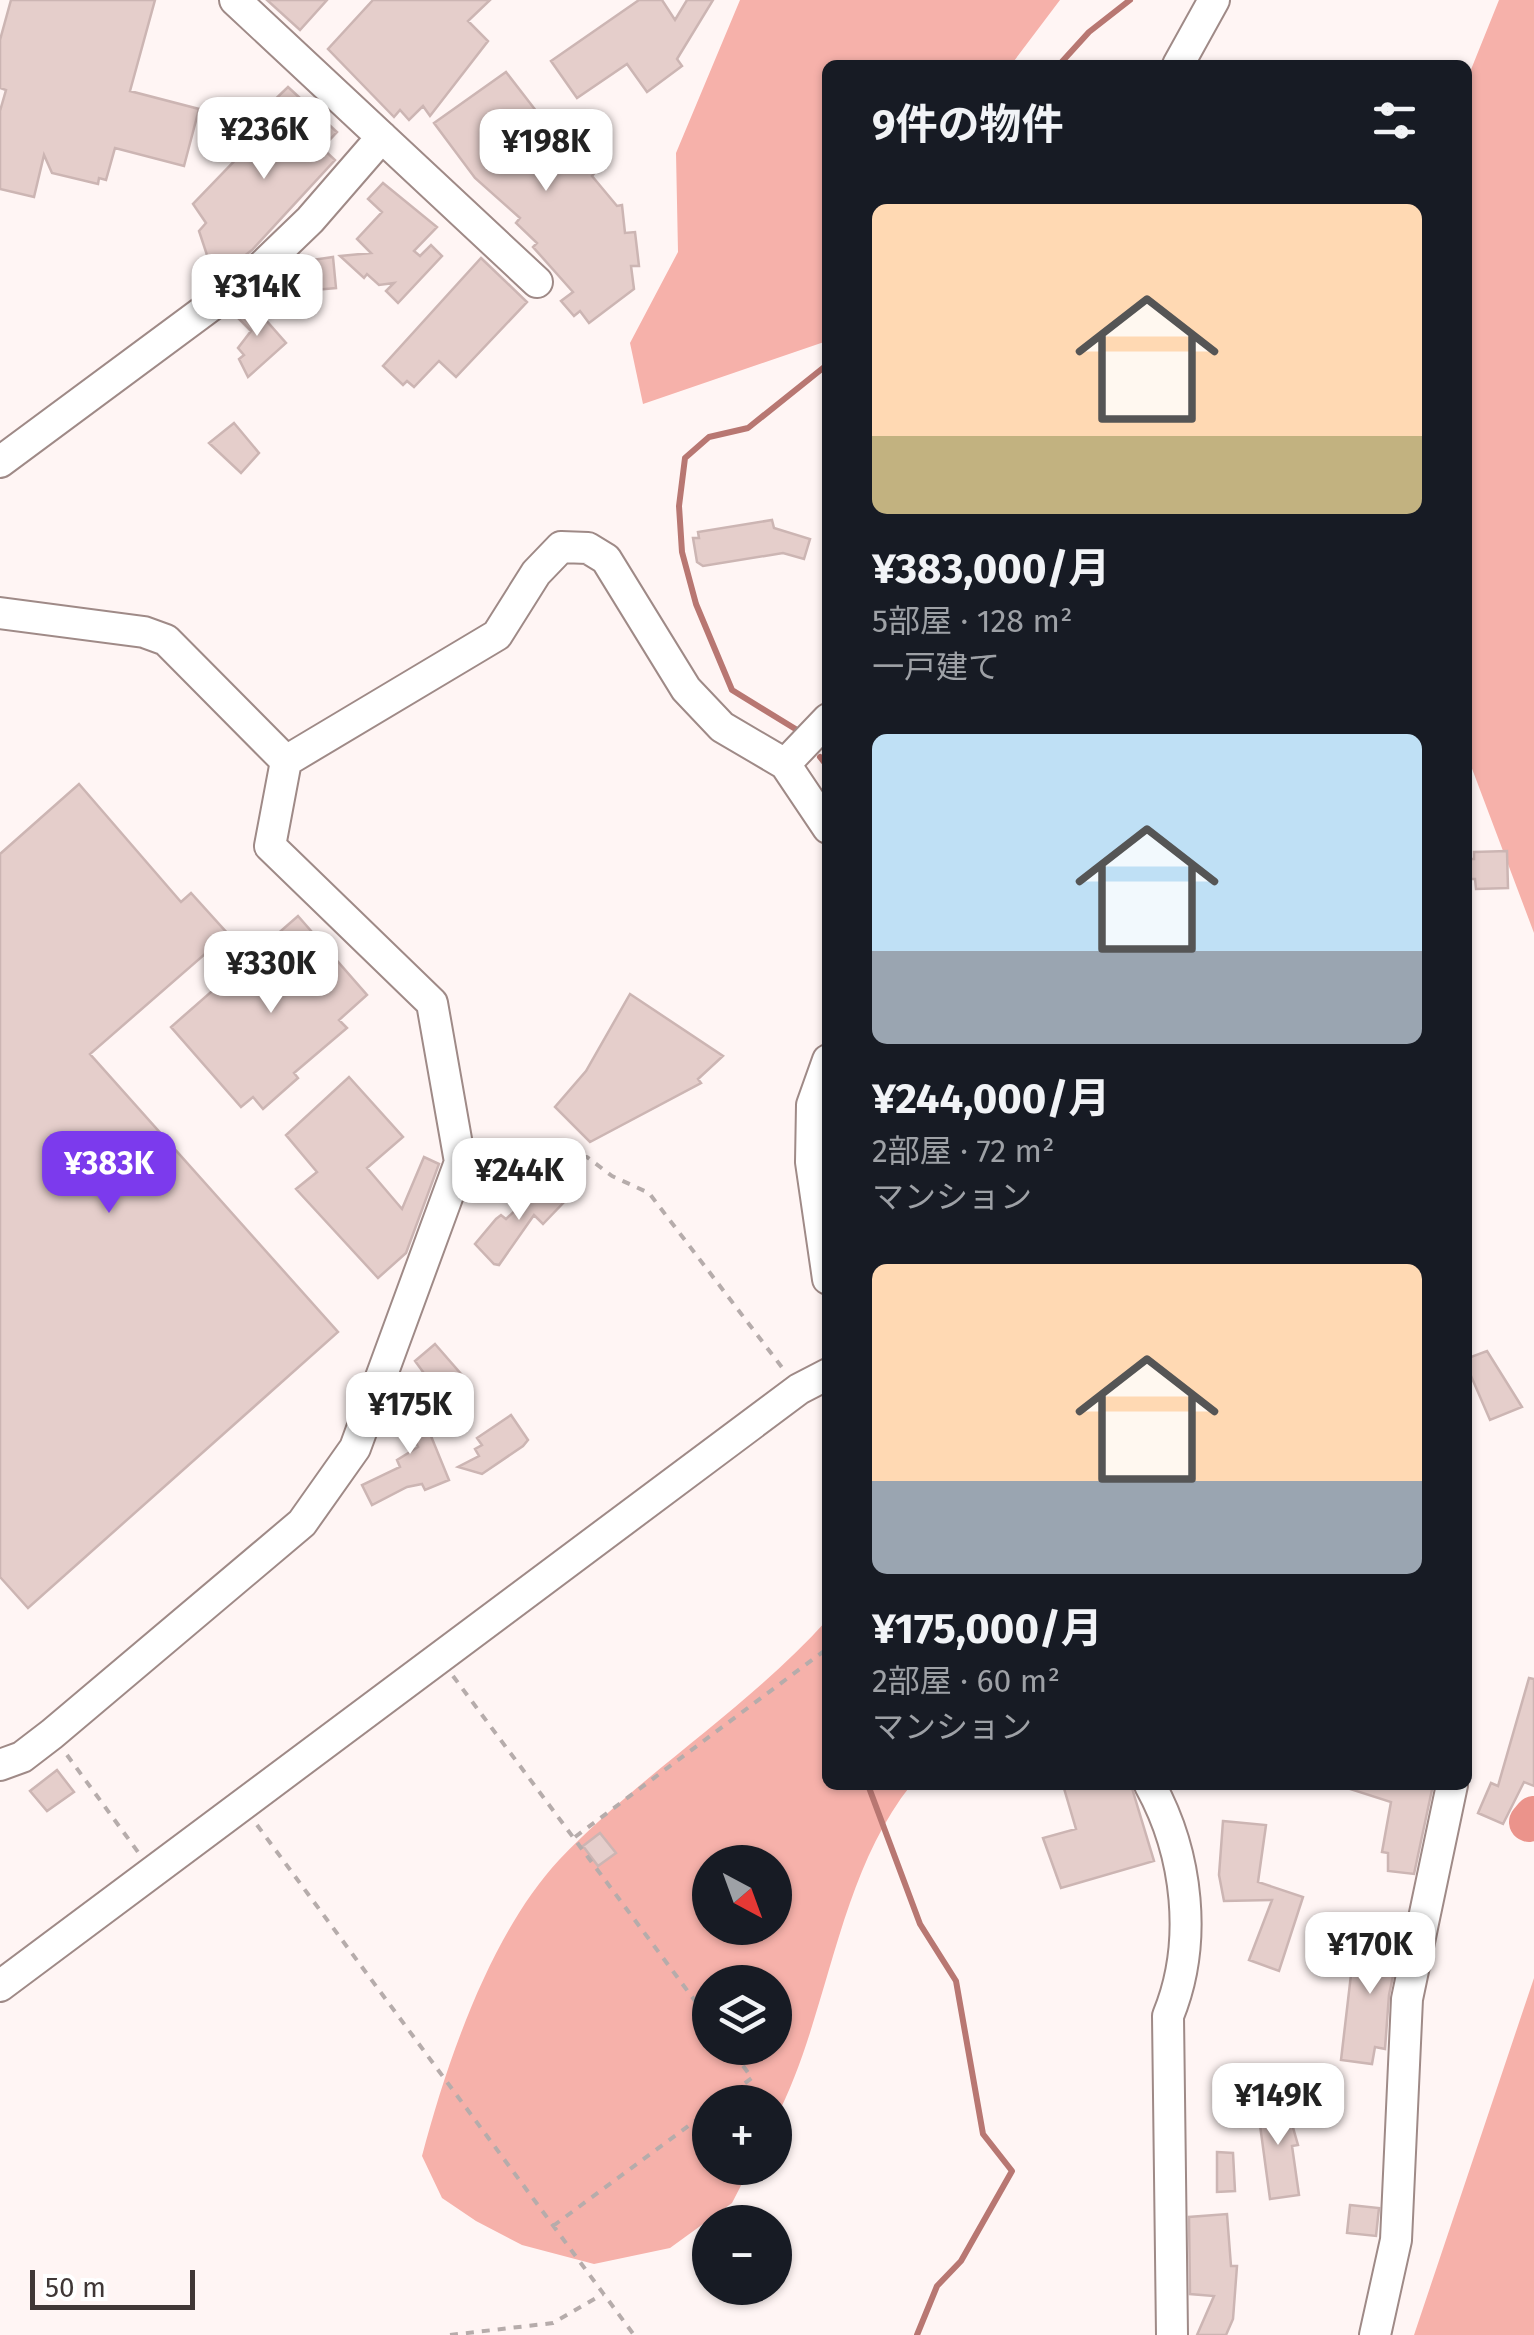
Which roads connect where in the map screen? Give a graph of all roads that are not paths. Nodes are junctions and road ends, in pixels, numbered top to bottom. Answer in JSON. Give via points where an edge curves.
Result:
{"nodes":[{"id":1,"x":235,"y":0,"type":"edge"},
{"id":2,"x":1214,"y":0,"type":"edge"},
{"id":3,"x":1181,"y":60,"type":"edge"},
{"id":4,"x":382,"y":137,"type":"junction"},
{"id":5,"x":537,"y":282,"type":"dead end"},
{"id":6,"x":0,"y":462,"type":"edge"},
{"id":7,"x":0,"y":613,"type":"edge"},
{"id":8,"x":822,"y":725,"type":"edge"},
{"id":9,"x":286,"y":761,"type":"junction"},
{"id":10,"x":785,"y":764,"type":"junction"},
{"id":11,"x":822,"y":819,"type":"edge"},
{"id":12,"x":822,"y":1077,"type":"edge"},
{"id":13,"x":822,"y":1235,"type":"edge"},
{"id":14,"x":822,"y":1377,"type":"edge"},
{"id":15,"x":0,"y":1764,"type":"edge"},
{"id":16,"x":1153,"y":1790,"type":"edge"},
{"id":17,"x":1451,"y":1790,"type":"edge"},
{"id":18,"x":0,"y":1986,"type":"edge"},
{"id":19,"x":1172,"y":2335,"type":"edge"},
{"id":20,"x":1375,"y":2335,"type":"edge"}],
"edges":[{"from":1,"to":4,"type":"street"},
{"from":2,"to":3,"type":"street"},
{"from":4,"to":5,"type":"street"},
{"from":4,"to":6,"type":"street","via":[[255,274]]},
{"from":7,"to":9,"type":"street","via":[[166,640]]},
{"from":8,"to":10,"type":"street"},
{"from":9,"to":10,"type":"street","via":[[497,635],[536,572],[561,547],[588,548],[606,559],[686,689],[722,727]]},
{"from":9,"to":15,"type":"street","via":[[270,846],[432,1003],[460,1162],[355,1448],[302,1522],[52,1734]]},
{"from":10,"to":11,"type":"street"},
{"from":12,"to":13,"type":"street","via":[[812,1105],[812,1162]]},
{"from":14,"to":18,"type":"street"},
{"from":16,"to":19,"type":"street","via":[[1181,1865],[1186,1954],[1168,2016]]},
{"from":17,"to":20,"type":"street","via":[[1407,1999],[1396,2240]]}]}
